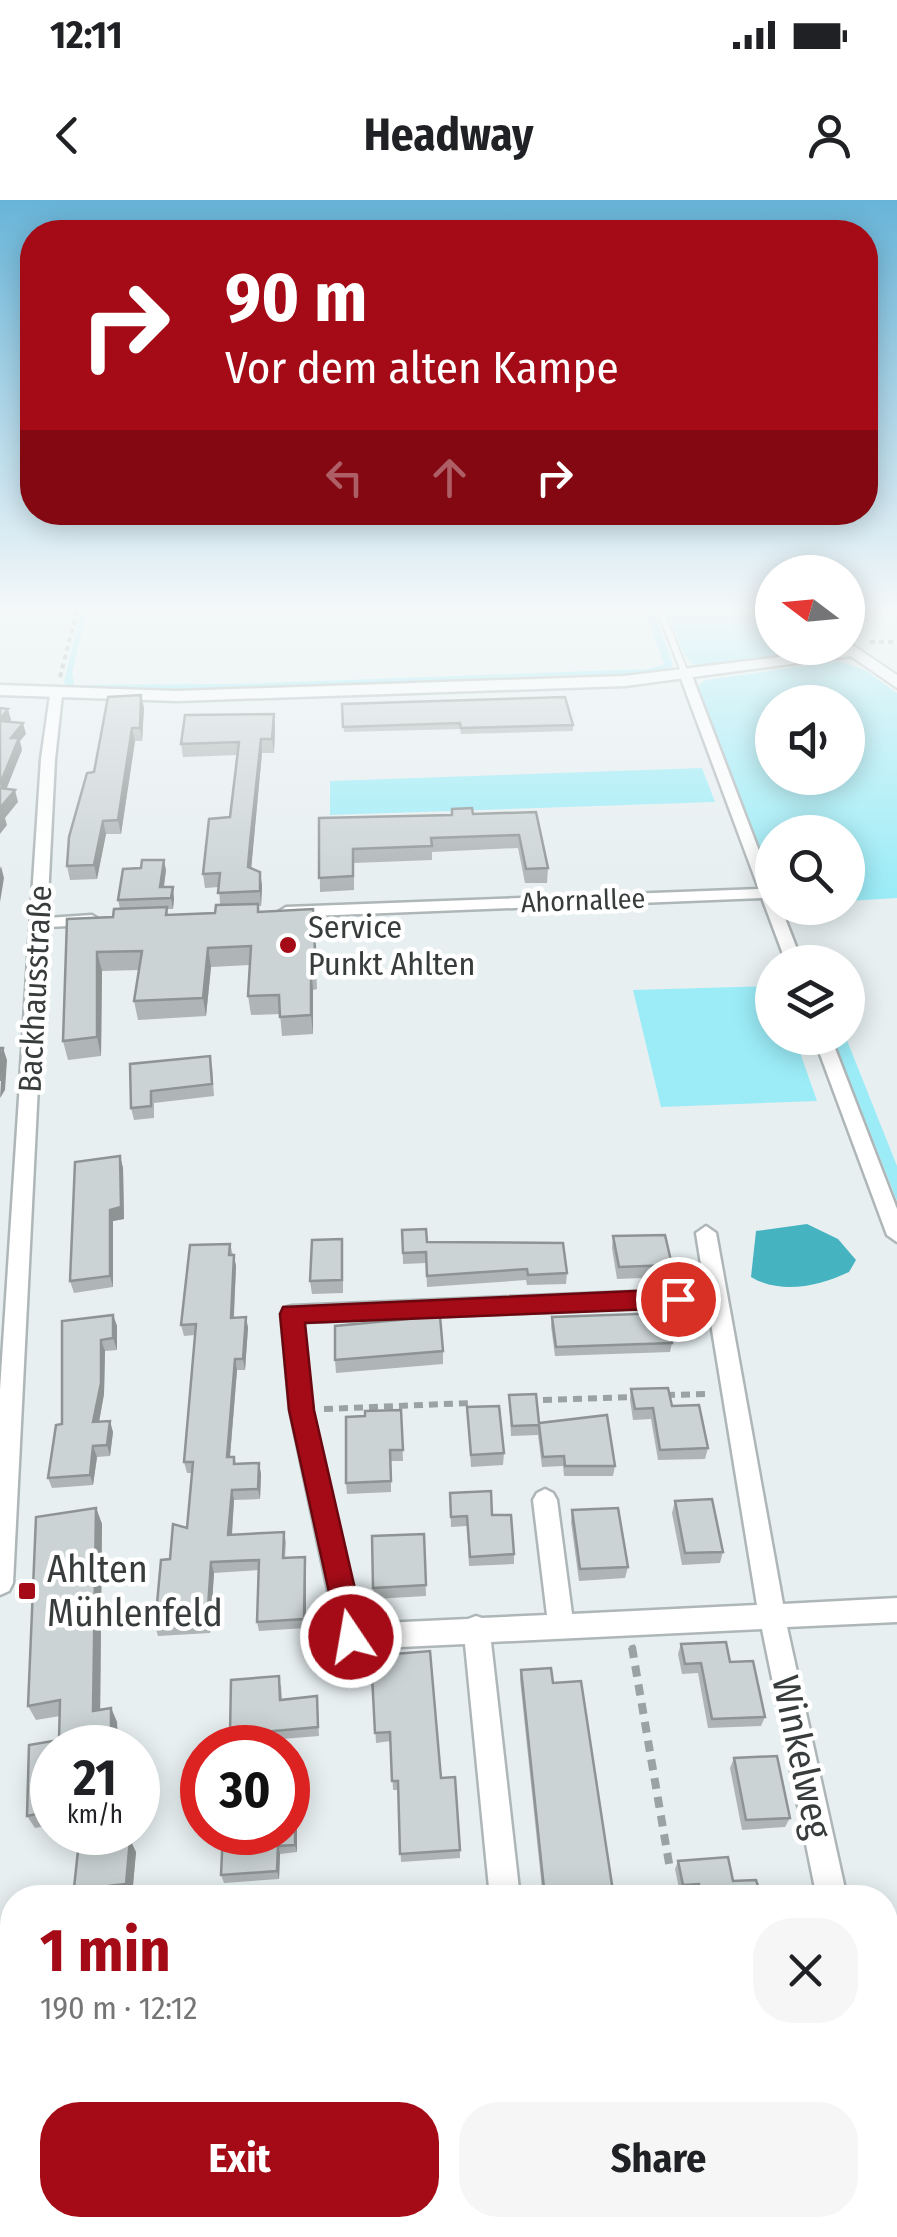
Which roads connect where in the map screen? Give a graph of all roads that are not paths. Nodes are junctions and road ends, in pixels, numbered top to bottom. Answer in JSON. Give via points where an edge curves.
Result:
{"nodes":[{"id":1,"x":56,"y":702,"type":"edge"},
{"id":2,"x":696,"y":702,"type":"edge"},
{"id":3,"x":755,"y":859,"type":"edge"},
{"id":4,"x":755,"y":902,"type":"edge"},
{"id":5,"x":260,"y":913,"type":"edge"},
{"id":6,"x":115,"y":919,"type":"edge"},
{"id":7,"x":40,"y":922,"type":"junction"},
{"id":8,"x":828,"y":1055,"type":"edge"},
{"id":9,"x":706,"y":1233,"type":"dead end"},
{"id":10,"x":897,"y":1235,"type":"edge"},
{"id":11,"x":716,"y":1297,"type":"junction"},
{"id":12,"x":545,"y":1500,"type":"dead end"},
{"id":13,"x":0,"y":1584,"type":"edge"},
{"id":14,"x":897,"y":1610,"type":"edge"},
{"id":15,"x":772,"y":1616,"type":"junction"},
{"id":16,"x":562,"y":1624,"type":"junction"},
{"id":17,"x":476,"y":1628,"type":"junction"},
{"id":18,"x":351,"y":1637,"type":"junction"},
{"id":19,"x":326,"y":1663,"type":"dead end"},
{"id":20,"x":503,"y":1885,"type":"edge"},
{"id":21,"x":829,"y":1885,"type":"edge"}],
"edges":[{"from":1,"to":7,"type":"street","name":"Backhausstraße"},
{"from":2,"to":3,"type":"street"},
{"from":4,"to":5,"type":"street","name":"Ahornallee"},
{"from":6,"to":7,"type":"street"},
{"from":7,"to":13,"type":"street","name":"Backhausstraße"},
{"from":8,"to":10,"type":"street"},
{"from":9,"to":11,"type":"street","name":"Winkelweg"},
{"from":11,"to":15,"type":"street","name":"Winkelweg"},
{"from":11,"to":18,"type":"street","via":[[292,1314],[302,1410]]},
{"from":12,"to":16,"type":"street"},
{"from":14,"to":15,"type":"street"},
{"from":15,"to":16,"type":"street"},
{"from":15,"to":21,"type":"street","name":"Winkelweg"},
{"from":16,"to":17,"type":"street"},
{"from":17,"to":18,"type":"street"},
{"from":17,"to":20,"type":"street"},
{"from":18,"to":19,"type":"street"}]}
